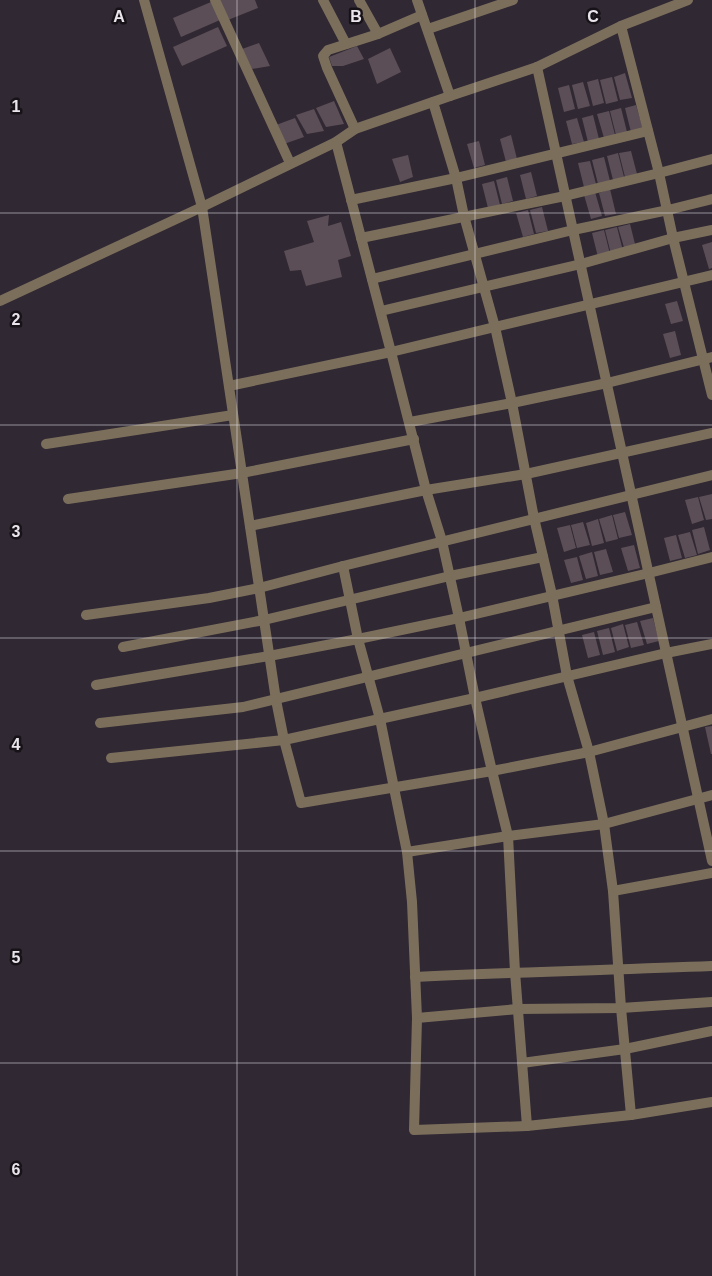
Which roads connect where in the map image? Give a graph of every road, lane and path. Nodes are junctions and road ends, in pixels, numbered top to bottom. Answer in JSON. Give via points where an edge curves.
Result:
{"nodes":[{"id":1,"x":144,"y":0,"type":"edge"},
{"id":2,"x":215,"y":0,"type":"edge"},
{"id":3,"x":323,"y":0,"type":"edge"},
{"id":4,"x":359,"y":0,"type":"edge"},
{"id":5,"x":418,"y":0,"type":"edge"},
{"id":6,"x":477,"y":0,"type":"edge"},
{"id":7,"x":512,"y":0,"type":"edge"},
{"id":8,"x":688,"y":0,"type":"edge"},
{"id":9,"x":664,"y":5,"type":"edge"},
{"id":10,"x":481,"y":10,"type":"junction"},
{"id":11,"x":422,"y":15,"type":"junction"},
{"id":12,"x":621,"y":26,"type":"junction"},
{"id":13,"x":428,"y":29,"type":"junction"},
{"id":14,"x":378,"y":34,"type":"junction"},
{"id":15,"x":346,"y":44,"type":"junction"},
{"id":16,"x":537,"y":67,"type":"junction"},
{"id":17,"x":450,"y":96,"type":"junction"},
{"id":18,"x":433,"y":102,"type":"junction"},
{"id":19,"x":355,"y":129,"type":"junction"},
{"id":20,"x":648,"y":131,"type":"junction"},
{"id":21,"x":336,"y":142,"type":"junction"},
{"id":22,"x":556,"y":153,"type":"junction"},
{"id":23,"x":712,"y":159,"type":"edge"},
{"id":24,"x":290,"y":163,"type":"junction"},
{"id":25,"x":659,"y":173,"type":"junction"},
{"id":26,"x":456,"y":178,"type":"junction"},
{"id":27,"x":565,"y":196,"type":"junction"},
{"id":28,"x":712,"y":199,"type":"edge"},
{"id":29,"x":351,"y":200,"type":"junction"},
{"id":30,"x":202,"y":207,"type":"junction"},
{"id":31,"x":668,"y":210,"type":"junction"},
{"id":32,"x":464,"y":216,"type":"junction"},
{"id":33,"x":573,"y":230,"type":"junction"},
{"id":34,"x":712,"y":230,"type":"edge"},
{"id":35,"x":361,"y":238,"type":"junction"},
{"id":36,"x":674,"y":238,"type":"junction"},
{"id":37,"x":475,"y":254,"type":"junction"},
{"id":38,"x":580,"y":264,"type":"junction"},
{"id":39,"x":712,"y":275,"type":"edge"},
{"id":40,"x":372,"y":279,"type":"junction"},
{"id":41,"x":684,"y":282,"type":"junction"},
{"id":42,"x":483,"y":286,"type":"junction"},
{"id":43,"x":0,"y":301,"type":"edge"},
{"id":44,"x":590,"y":305,"type":"junction"},
{"id":45,"x":380,"y":311,"type":"junction"},
{"id":46,"x":495,"y":327,"type":"junction"},
{"id":47,"x":392,"y":352,"type":"junction"},
{"id":48,"x":708,"y":358,"type":"edge"},
{"id":49,"x":607,"y":383,"type":"junction"},
{"id":50,"x":229,"y":386,"type":"junction"},
{"id":51,"x":712,"y":395,"type":"edge"},
{"id":52,"x":512,"y":404,"type":"junction"},
{"id":53,"x":233,"y":415,"type":"junction"},
{"id":54,"x":410,"y":422,"type":"junction"},
{"id":55,"x":712,"y":433,"type":"edge"},
{"id":56,"x":414,"y":439,"type":"junction"},
{"id":57,"x":46,"y":444,"type":"dead end"},
{"id":58,"x":622,"y":452,"type":"junction"},
{"id":59,"x":242,"y":473,"type":"junction"},
{"id":60,"x":526,"y":474,"type":"junction"},
{"id":61,"x":712,"y":475,"type":"edge"},
{"id":62,"x":426,"y":490,"type":"junction"},
{"id":63,"x":631,"y":494,"type":"junction"},
{"id":64,"x":68,"y":499,"type":"dead end"},
{"id":65,"x":534,"y":518,"type":"junction"},
{"id":66,"x":250,"y":526,"type":"junction"},
{"id":67,"x":442,"y":542,"type":"junction"},
{"id":68,"x":543,"y":557,"type":"junction"},
{"id":69,"x":712,"y":557,"type":"edge"},
{"id":70,"x":343,"y":566,"type":"junction"},
{"id":71,"x":648,"y":573,"type":"junction"},
{"id":72,"x":450,"y":576,"type":"junction"},
{"id":73,"x":259,"y":588,"type":"junction"},
{"id":74,"x":552,"y":595,"type":"junction"},
{"id":75,"x":350,"y":600,"type":"junction"},
{"id":76,"x":656,"y":607,"type":"junction"},
{"id":77,"x":86,"y":616,"type":"dead end"},
{"id":78,"x":459,"y":618,"type":"junction"},
{"id":79,"x":264,"y":620,"type":"junction"},
{"id":80,"x":559,"y":630,"type":"junction"},
{"id":81,"x":358,"y":639,"type":"junction"},
{"id":82,"x":712,"y":644,"type":"edge"},
{"id":83,"x":123,"y":647,"type":"dead end"},
{"id":84,"x":466,"y":653,"type":"junction"},
{"id":85,"x":666,"y":653,"type":"junction"},
{"id":86,"x":269,"y":656,"type":"junction"},
{"id":87,"x":369,"y":676,"type":"junction"},
{"id":88,"x":567,"y":676,"type":"junction"},
{"id":89,"x":96,"y":685,"type":"dead end"},
{"id":90,"x":475,"y":698,"type":"junction"},
{"id":91,"x":276,"y":700,"type":"junction"},
{"id":92,"x":380,"y":719,"type":"junction"},
{"id":93,"x":712,"y":719,"type":"edge"},
{"id":94,"x":100,"y":723,"type":"dead end"},
{"id":95,"x":683,"y":728,"type":"junction"},
{"id":96,"x":284,"y":740,"type":"junction"},
{"id":97,"x":589,"y":752,"type":"junction"},
{"id":98,"x":110,"y":758,"type":"dead end"},
{"id":99,"x":492,"y":771,"type":"junction"},
{"id":100,"x":394,"y":788,"type":"junction"},
{"id":101,"x":712,"y":796,"type":"edge"},
{"id":102,"x":699,"y":800,"type":"junction"},
{"id":103,"x":604,"y":824,"type":"junction"},
{"id":104,"x":508,"y":836,"type":"junction"},
{"id":105,"x":407,"y":852,"type":"junction"},
{"id":106,"x":712,"y":861,"type":"edge"},
{"id":107,"x":712,"y":873,"type":"edge"},
{"id":108,"x":613,"y":891,"type":"junction"},
{"id":109,"x":712,"y":966,"type":"edge"},
{"id":110,"x":619,"y":970,"type":"junction"},
{"id":111,"x":514,"y":972,"type":"junction"},
{"id":112,"x":415,"y":977,"type":"junction"},
{"id":113,"x":712,"y":1002,"type":"edge"},
{"id":114,"x":621,"y":1008,"type":"junction"},
{"id":115,"x":518,"y":1009,"type":"junction"},
{"id":116,"x":417,"y":1018,"type":"junction"},
{"id":117,"x":712,"y":1031,"type":"edge"},
{"id":118,"x":625,"y":1049,"type":"junction"},
{"id":119,"x":522,"y":1063,"type":"junction"},
{"id":120,"x":712,"y":1102,"type":"edge"},
{"id":121,"x":631,"y":1115,"type":"junction"},
{"id":122,"x":527,"y":1126,"type":"junction"}],
"edges":[{"from":1,"to":30,"type":"street"},
{"from":2,"to":24,"type":"street"},
{"from":3,"to":15,"type":"street"},
{"from":4,"to":14,"type":"street"},
{"from":5,"to":11,"type":"street"},
{"from":6,"to":10,"type":"street"},
{"from":7,"to":10,"type":"street"},
{"from":8,"to":9,"type":"street"},
{"from":9,"to":12,"type":"street"},
{"from":10,"to":13,"type":"street"},
{"from":11,"to":13,"type":"street"},
{"from":11,"to":14,"type":"street"},
{"from":12,"to":16,"type":"street"},
{"from":12,"to":20,"type":"street"},
{"from":13,"to":17,"type":"street"},
{"from":14,"to":15,"type":"street"},
{"from":15,"to":19,"type":"street","via":[[328,50],[324,56]]},
{"from":16,"to":17,"type":"street"},
{"from":16,"to":22,"type":"street"},
{"from":17,"to":18,"type":"street"},
{"from":18,"to":19,"type":"street"},
{"from":18,"to":26,"type":"street"},
{"from":19,"to":21,"type":"street"},
{"from":20,"to":22,"type":"street"},
{"from":20,"to":25,"type":"street"},
{"from":21,"to":24,"type":"street"},
{"from":21,"to":29,"type":"street"},
{"from":22,"to":26,"type":"street"},
{"from":22,"to":27,"type":"street"},
{"from":23,"to":25,"type":"street"},
{"from":24,"to":30,"type":"street"},
{"from":25,"to":27,"type":"street"},
{"from":25,"to":31,"type":"street"},
{"from":26,"to":29,"type":"street"},
{"from":26,"to":32,"type":"street"},
{"from":27,"to":32,"type":"street"},
{"from":27,"to":33,"type":"street"},
{"from":28,"to":31,"type":"street"},
{"from":29,"to":35,"type":"street"},
{"from":30,"to":43,"type":"street"},
{"from":30,"to":50,"type":"street"},
{"from":31,"to":33,"type":"street"},
{"from":31,"to":36,"type":"street"},
{"from":32,"to":35,"type":"street"},
{"from":32,"to":37,"type":"street"},
{"from":33,"to":37,"type":"street"},
{"from":33,"to":38,"type":"street"},
{"from":34,"to":36,"type":"street"},
{"from":35,"to":40,"type":"street"},
{"from":36,"to":38,"type":"street"},
{"from":36,"to":41,"type":"street"},
{"from":37,"to":40,"type":"street"},
{"from":37,"to":42,"type":"street"},
{"from":38,"to":42,"type":"street"},
{"from":38,"to":44,"type":"street"},
{"from":39,"to":41,"type":"street"},
{"from":40,"to":45,"type":"street"},
{"from":41,"to":44,"type":"street"},
{"from":41,"to":48,"type":"street"},
{"from":42,"to":45,"type":"street"},
{"from":42,"to":46,"type":"street"},
{"from":44,"to":46,"type":"street"},
{"from":44,"to":49,"type":"street"},
{"from":45,"to":47,"type":"street"},
{"from":46,"to":47,"type":"street"},
{"from":46,"to":52,"type":"street"},
{"from":47,"to":50,"type":"street"},
{"from":47,"to":54,"type":"street"},
{"from":48,"to":49,"type":"street"},
{"from":48,"to":51,"type":"street"},
{"from":49,"to":52,"type":"street"},
{"from":49,"to":58,"type":"street"},
{"from":50,"to":53,"type":"street"},
{"from":52,"to":54,"type":"street"},
{"from":52,"to":60,"type":"street"},
{"from":53,"to":57,"type":"street"},
{"from":53,"to":59,"type":"street"},
{"from":54,"to":56,"type":"street"},
{"from":55,"to":58,"type":"street"},
{"from":56,"to":59,"type":"street"},
{"from":56,"to":62,"type":"street"},
{"from":58,"to":60,"type":"street"},
{"from":58,"to":63,"type":"street"},
{"from":59,"to":64,"type":"street"},
{"from":59,"to":66,"type":"street"},
{"from":60,"to":62,"type":"street"},
{"from":60,"to":65,"type":"street"},
{"from":61,"to":63,"type":"street"},
{"from":62,"to":66,"type":"street"},
{"from":62,"to":67,"type":"street"},
{"from":63,"to":65,"type":"street"},
{"from":63,"to":71,"type":"street"},
{"from":65,"to":67,"type":"street"},
{"from":65,"to":68,"type":"street"},
{"from":66,"to":73,"type":"street"},
{"from":67,"to":70,"type":"street"},
{"from":67,"to":72,"type":"street"},
{"from":68,"to":72,"type":"street"},
{"from":68,"to":74,"type":"street"},
{"from":69,"to":71,"type":"street"},
{"from":70,"to":73,"type":"street"},
{"from":70,"to":75,"type":"street"},
{"from":71,"to":74,"type":"street"},
{"from":71,"to":76,"type":"street"},
{"from":72,"to":75,"type":"street"},
{"from":72,"to":78,"type":"street"},
{"from":73,"to":77,"type":"street"},
{"from":73,"to":79,"type":"street"},
{"from":74,"to":78,"type":"street"},
{"from":74,"to":80,"type":"street"},
{"from":75,"to":79,"type":"street"},
{"from":75,"to":81,"type":"street"},
{"from":76,"to":80,"type":"street"},
{"from":76,"to":85,"type":"street"},
{"from":78,"to":81,"type":"street"},
{"from":78,"to":84,"type":"street"},
{"from":79,"to":83,"type":"street"},
{"from":79,"to":86,"type":"street"},
{"from":80,"to":84,"type":"street"},
{"from":80,"to":88,"type":"street"},
{"from":81,"to":86,"type":"street"},
{"from":81,"to":87,"type":"street"},
{"from":82,"to":85,"type":"street"},
{"from":84,"to":87,"type":"street"},
{"from":84,"to":90,"type":"street"},
{"from":85,"to":88,"type":"street"},
{"from":85,"to":95,"type":"street"},
{"from":86,"to":89,"type":"street"},
{"from":86,"to":91,"type":"street"},
{"from":87,"to":91,"type":"street"},
{"from":87,"to":92,"type":"street"},
{"from":88,"to":90,"type":"street"},
{"from":88,"to":97,"type":"street"},
{"from":90,"to":92,"type":"street"},
{"from":90,"to":99,"type":"street"},
{"from":91,"to":94,"type":"street","via":[[243,707]]},
{"from":91,"to":96,"type":"street"},
{"from":92,"to":96,"type":"street"},
{"from":92,"to":100,"type":"street"},
{"from":93,"to":95,"type":"street"},
{"from":95,"to":97,"type":"street"},
{"from":95,"to":102,"type":"street"},
{"from":96,"to":98,"type":"street"},
{"from":96,"to":100,"type":"street","via":[[301,803]]},
{"from":97,"to":99,"type":"street"},
{"from":97,"to":103,"type":"street"},
{"from":99,"to":100,"type":"street"},
{"from":99,"to":104,"type":"street"},
{"from":100,"to":105,"type":"street"},
{"from":101,"to":102,"type":"street"},
{"from":102,"to":103,"type":"street"},
{"from":102,"to":106,"type":"street"},
{"from":103,"to":104,"type":"street"},
{"from":103,"to":108,"type":"street"},
{"from":104,"to":105,"type":"street"},
{"from":104,"to":111,"type":"street"},
{"from":105,"to":112,"type":"street"},
{"from":107,"to":108,"type":"street"},
{"from":108,"to":110,"type":"street"},
{"from":109,"to":110,"type":"street"},
{"from":110,"to":111,"type":"street"},
{"from":110,"to":114,"type":"street"},
{"from":111,"to":112,"type":"street"},
{"from":111,"to":115,"type":"street"},
{"from":112,"to":116,"type":"street"},
{"from":113,"to":114,"type":"street"},
{"from":114,"to":115,"type":"street"},
{"from":114,"to":118,"type":"street"},
{"from":115,"to":116,"type":"street"},
{"from":115,"to":119,"type":"street"},
{"from":116,"to":122,"type":"street","via":[[414,1130]]},
{"from":117,"to":118,"type":"street"},
{"from":118,"to":119,"type":"street"},
{"from":118,"to":121,"type":"street"},
{"from":119,"to":122,"type":"street"},
{"from":120,"to":121,"type":"street"},
{"from":121,"to":122,"type":"street"}]}
